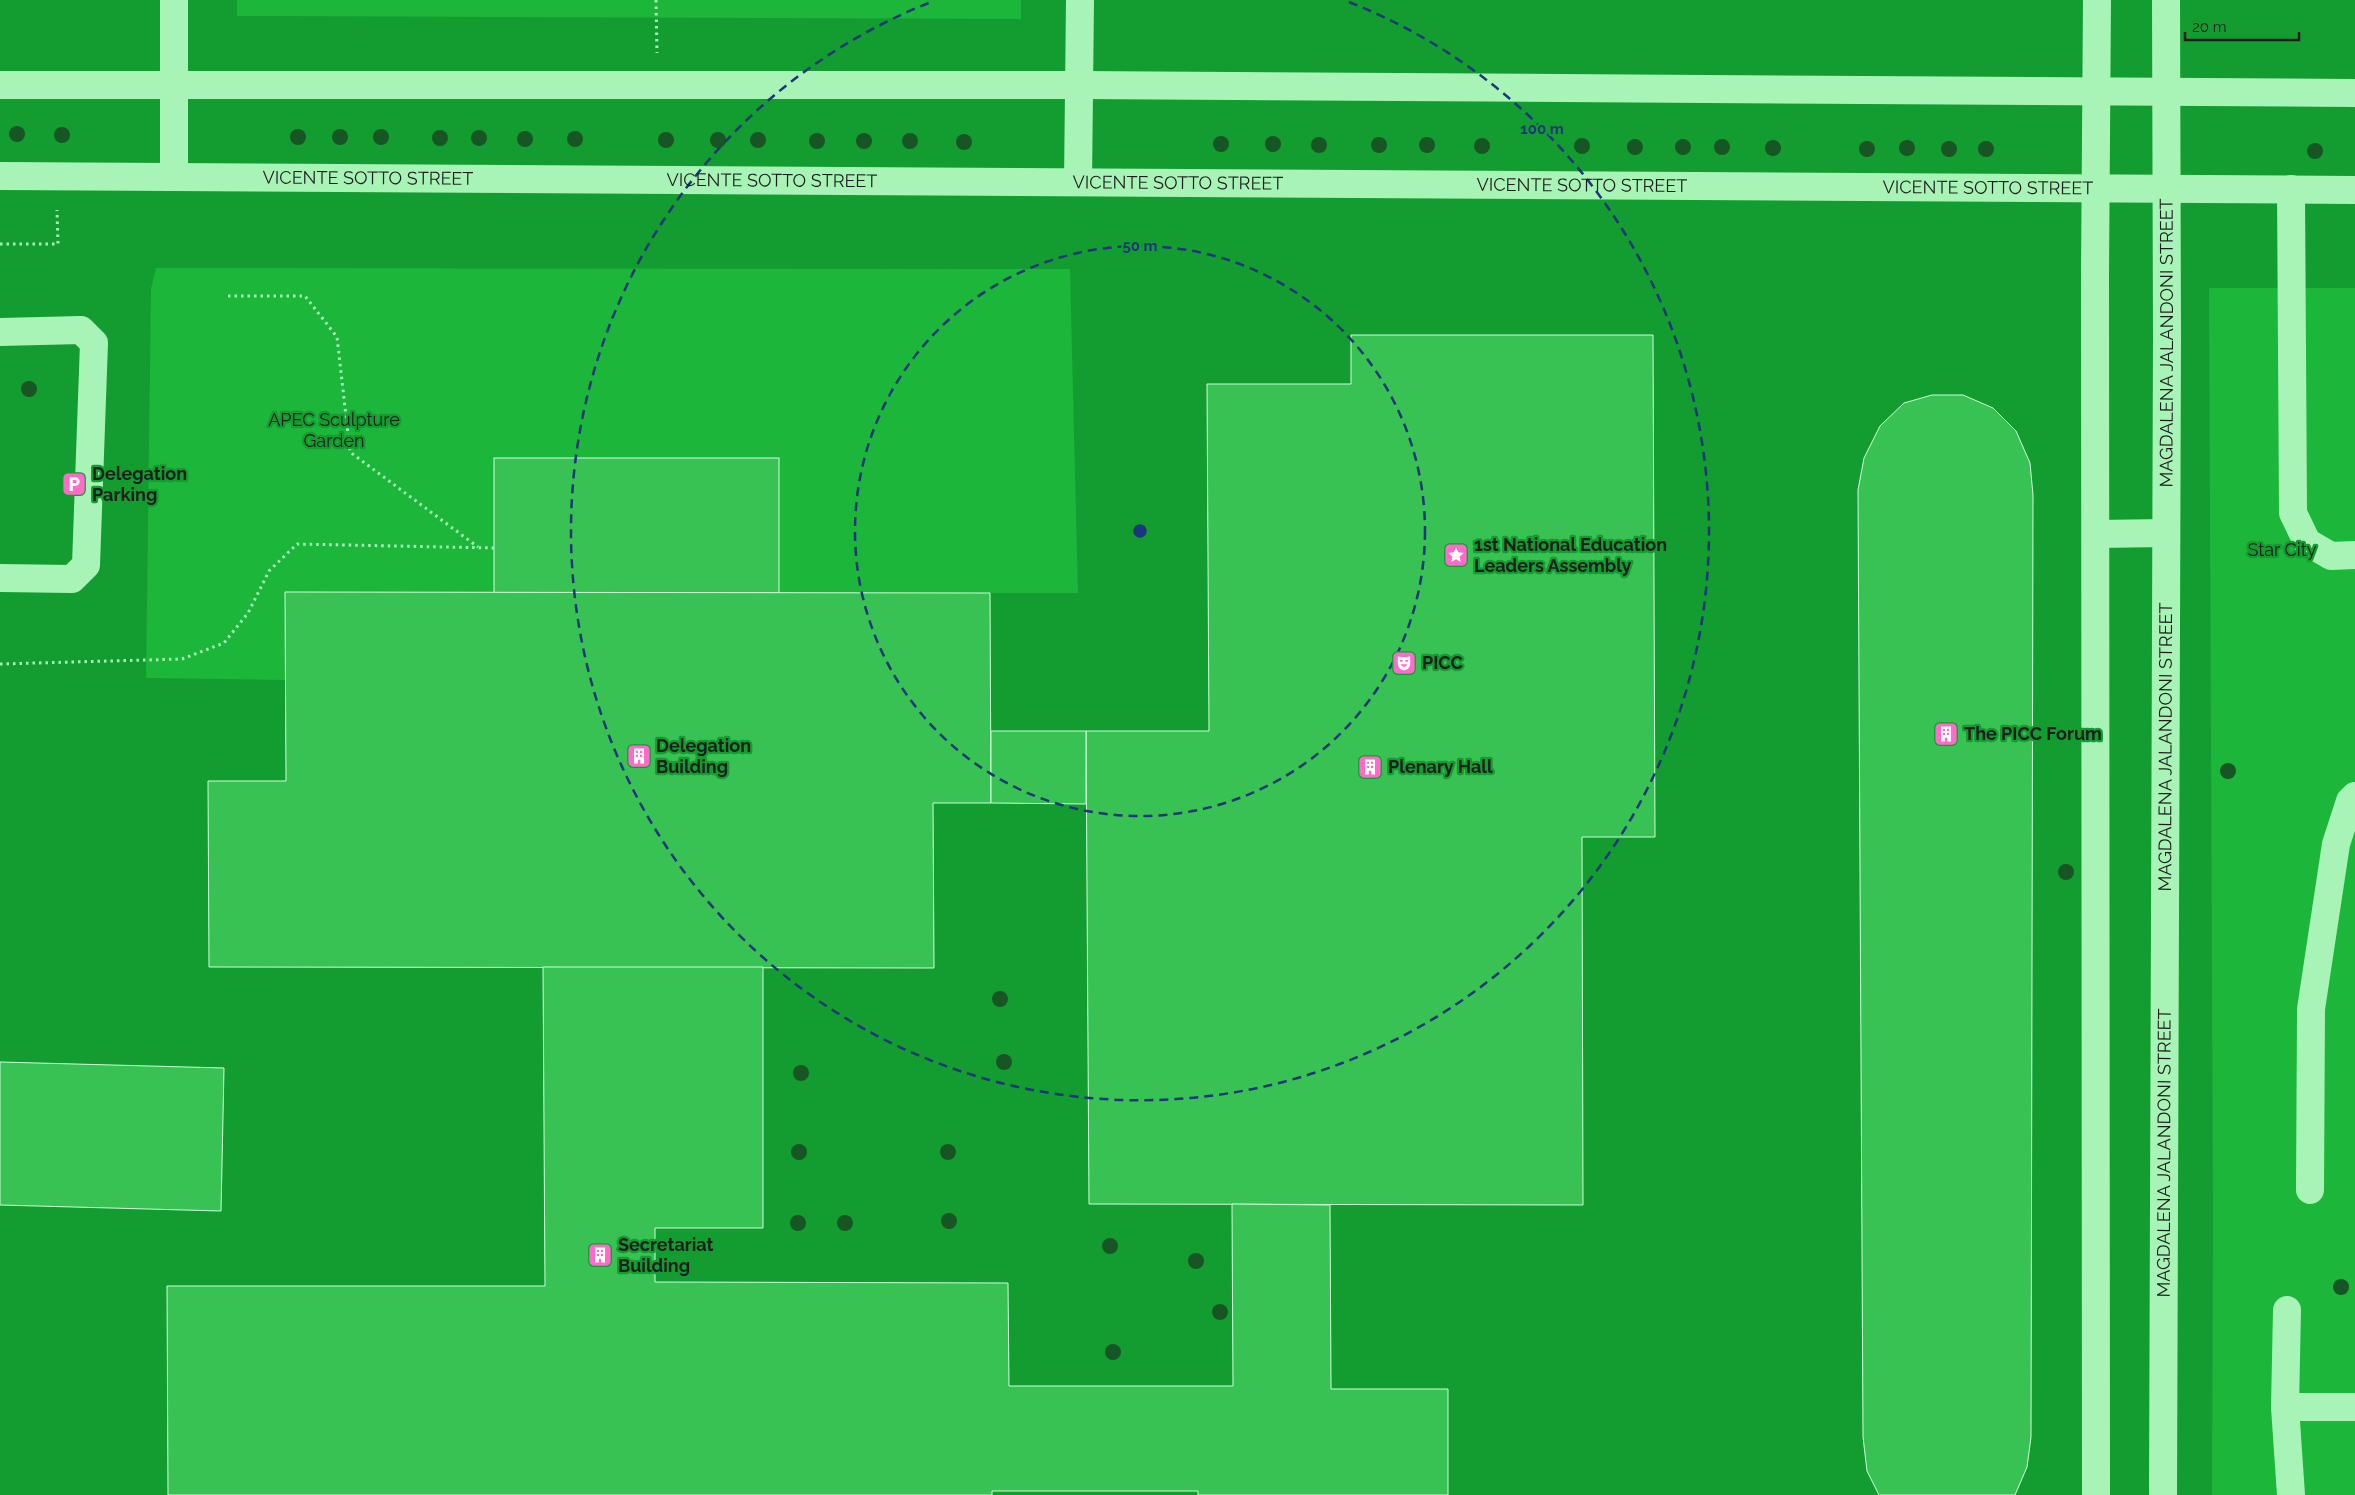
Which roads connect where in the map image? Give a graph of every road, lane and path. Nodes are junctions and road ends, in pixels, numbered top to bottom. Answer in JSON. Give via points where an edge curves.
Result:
{"nodes":[{"id":1,"x":174,"y":0,"type":"edge"},
{"id":2,"x":656,"y":0,"type":"edge"},
{"id":3,"x":1080,"y":0,"type":"edge"},
{"id":4,"x":2097,"y":0,"type":"edge"},
{"id":5,"x":2166,"y":0,"type":"edge"},
{"id":6,"x":174,"y":84,"type":"junction"},
{"id":7,"x":0,"y":85,"type":"edge"},
{"id":8,"x":1080,"y":85,"type":"junction"},
{"id":9,"x":658,"y":86,"type":"junction"},
{"id":10,"x":2097,"y":92,"type":"junction"},
{"id":11,"x":2165,"y":92,"type":"junction"},
{"id":12,"x":2355,"y":94,"type":"edge"},
{"id":13,"x":0,"y":176,"type":"edge"},
{"id":14,"x":174,"y":177,"type":"junction"},
{"id":15,"x":1078,"y":182,"type":"junction"},
{"id":16,"x":2095,"y":188,"type":"junction"},
{"id":17,"x":2167,"y":188,"type":"junction"},
{"id":18,"x":2291,"y":189,"type":"junction"},
{"id":19,"x":2355,"y":190,"type":"edge"},
{"id":20,"x":0,"y":244,"type":"edge"},
{"id":21,"x":58,"y":244,"type":"dead end"},
{"id":22,"x":228,"y":296,"type":"dead end"},
{"id":23,"x":0,"y":332,"type":"edge"},
{"id":24,"x":2166,"y":533,"type":"junction"},
{"id":25,"x":2096,"y":534,"type":"junction"},
{"id":26,"x":479,"y":548,"type":"junction"},
{"id":27,"x":494,"y":548,"type":"dead end"},
{"id":28,"x":2355,"y":555,"type":"edge"},
{"id":29,"x":0,"y":578,"type":"edge"},
{"id":30,"x":0,"y":664,"type":"edge"},
{"id":31,"x":2355,"y":796,"type":"edge"},
{"id":32,"x":2310,"y":1190,"type":"dead end"},
{"id":33,"x":2287,"y":1310,"type":"dead end"},
{"id":34,"x":2285,"y":1407,"type":"junction"},
{"id":35,"x":2355,"y":1408,"type":"edge"},
{"id":36,"x":2096,"y":1495,"type":"edge"},
{"id":37,"x":2163,"y":1495,"type":"edge"},
{"id":38,"x":2291,"y":1495,"type":"edge"}],
"edges":[{"from":1,"to":6,"type":"street"},
{"from":2,"to":9,"type":"path"},
{"from":3,"to":8,"type":"street"},
{"from":4,"to":10,"type":"street"},
{"from":5,"to":11,"type":"street","name":"MAGDALENA JALANDONI STREET"},
{"from":6,"to":7,"type":"street"},
{"from":6,"to":9,"type":"street"},
{"from":6,"to":14,"type":"street"},
{"from":8,"to":9,"type":"street"},
{"from":8,"to":10,"type":"street"},
{"from":8,"to":15,"type":"street"},
{"from":10,"to":11,"type":"street"},
{"from":10,"to":16,"type":"street"},
{"from":11,"to":12,"type":"street"},
{"from":11,"to":17,"type":"street","name":"MAGDALENA JALANDONI STREET"},
{"from":13,"to":14,"type":"street","name":"VICENTE SOTTO STREET"},
{"from":14,"to":15,"type":"street","name":"VICENTE SOTTO STREET"},
{"from":15,"to":16,"type":"street","name":"VICENTE SOTTO STREET"},
{"from":16,"to":17,"type":"street","name":"VICENTE SOTTO STREET"},
{"from":16,"to":25,"type":"street"},
{"from":17,"to":18,"type":"street","name":"VICENTE SOTTO STREET"},
{"from":17,"to":24,"type":"street","name":"MAGDALENA JALANDONI STREET"},
{"from":18,"to":19,"type":"street","name":"VICENTE SOTTO STREET"},
{"from":18,"to":28,"type":"street","via":[[2293,513],[2307,542],[2331,556]]},
{"from":20,"to":21,"type":"path"},
{"from":22,"to":26,"type":"path","via":[[306,296],[337,338],[350,452]]},
{"from":23,"to":29,"type":"street","via":[[81,330],[94,344],[86,565],[72,579]]},
{"from":24,"to":25,"type":"street"},
{"from":24,"to":37,"type":"street","name":"MAGDALENA JALANDONI STREET"},
{"from":25,"to":36,"type":"street"},
{"from":26,"to":27,"type":"path"},
{"from":26,"to":30,"type":"path","via":[[297,544],[269,571],[248,613],[224,643],[182,659]]},
{"from":31,"to":32,"type":"street","via":[[2350,801],[2336,844],[2311,1009]]},
{"from":33,"to":34,"type":"street"},
{"from":34,"to":35,"type":"street"},
{"from":34,"to":38,"type":"street"}]}
